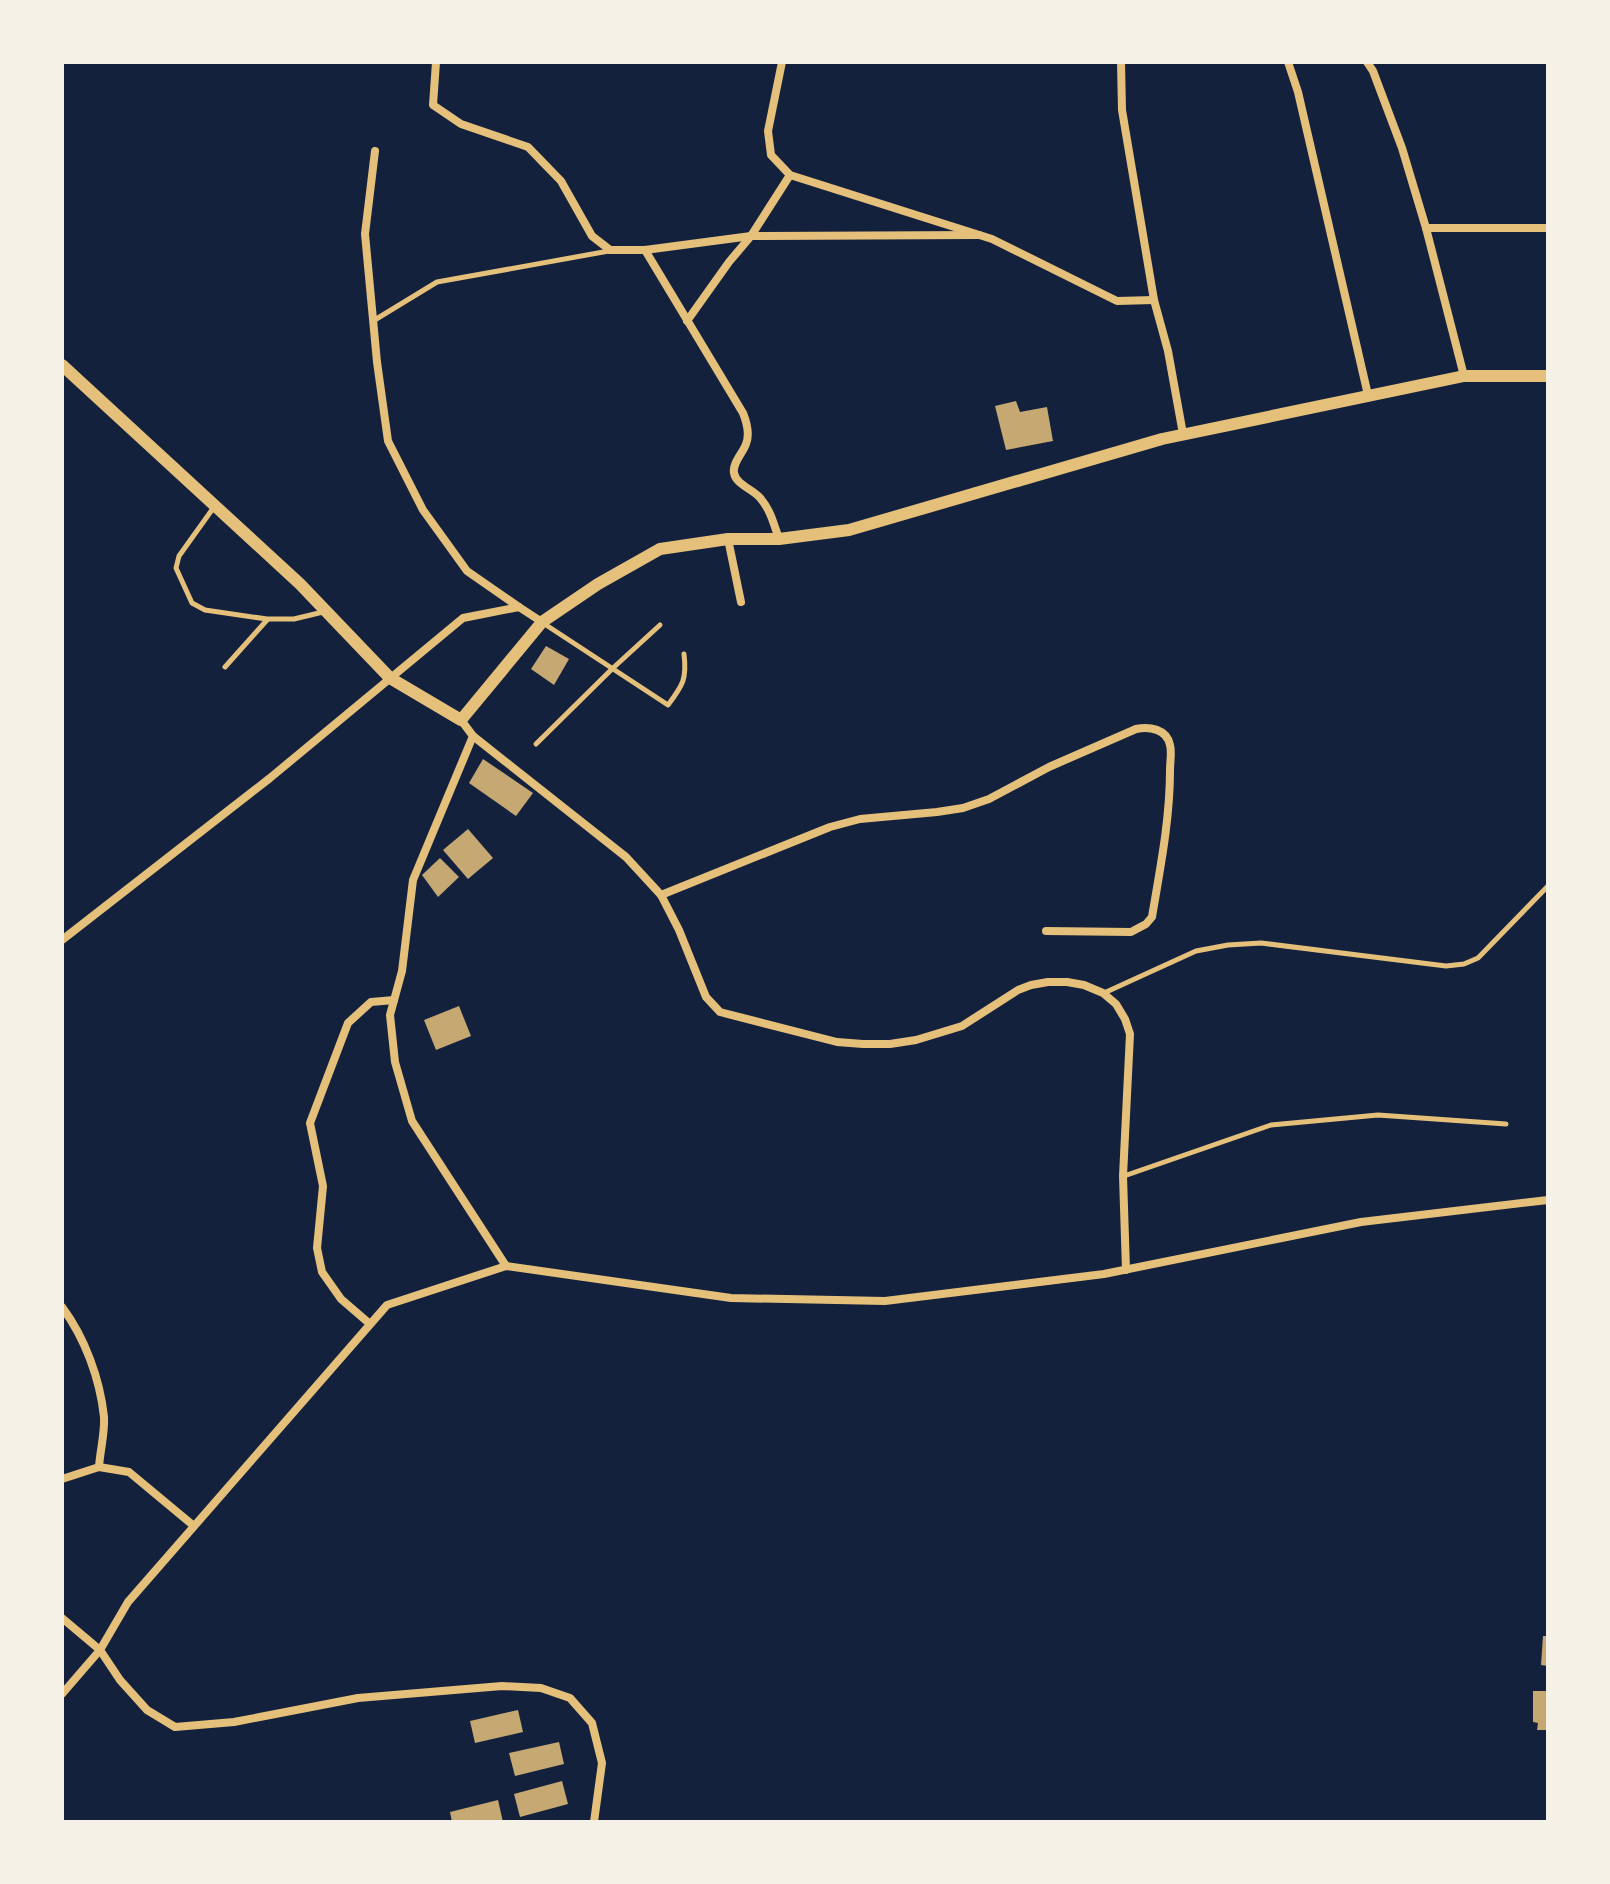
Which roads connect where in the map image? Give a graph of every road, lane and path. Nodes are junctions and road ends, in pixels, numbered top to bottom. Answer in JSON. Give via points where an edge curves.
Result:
{"nodes":[{"id":1,"x":436,"y":62,"type":"edge"},
{"id":2,"x":782,"y":62,"type":"edge"},
{"id":3,"x":1121,"y":62,"type":"edge"},
{"id":4,"x":1288,"y":62,"type":"edge"},
{"id":5,"x":1367,"y":62,"type":"edge"},
{"id":6,"x":375,"y":151,"type":"dead end"},
{"id":7,"x":790,"y":175,"type":"junction"},
{"id":8,"x":1426,"y":228,"type":"junction"},
{"id":9,"x":1548,"y":228,"type":"edge"},
{"id":10,"x":979,"y":235,"type":"junction"},
{"id":11,"x":751,"y":236,"type":"junction"},
{"id":12,"x":610,"y":250,"type":"junction"},
{"id":13,"x":645,"y":250,"type":"junction"},
{"id":14,"x":1154,"y":300,"type":"junction"},
{"id":15,"x":373,"y":321,"type":"junction"},
{"id":16,"x":687,"y":321,"type":"junction"},
{"id":17,"x":62,"y":365,"type":"edge"},
{"id":18,"x":1464,"y":376,"type":"junction"},
{"id":19,"x":1548,"y":376,"type":"edge"},
{"id":20,"x":1368,"y":395,"type":"junction"},
{"id":21,"x":1183,"y":434,"type":"junction"},
{"id":22,"x":215,"y":506,"type":"junction"},
{"id":23,"x":728,"y":539,"type":"junction"},
{"id":24,"x":779,"y":539,"type":"junction"},
{"id":25,"x":741,"y":602,"type":"dead end"},
{"id":26,"x":519,"y":607,"type":"junction"},
{"id":27,"x":325,"y":611,"type":"junction"},
{"id":28,"x":267,"y":619,"type":"junction"},
{"id":29,"x":542,"y":622,"type":"junction"},
{"id":30,"x":660,"y":625,"type":"dead end"},
{"id":31,"x":684,"y":654,"type":"dead end"},
{"id":32,"x":225,"y":667,"type":"dead end"},
{"id":33,"x":613,"y":668,"type":"junction"},
{"id":34,"x":390,"y":678,"type":"junction"},
{"id":35,"x":461,"y":720,"type":"junction"},
{"id":36,"x":473,"y":736,"type":"junction"},
{"id":37,"x":536,"y":744,"type":"dead end"},
{"id":38,"x":1548,"y":886,"type":"edge"},
{"id":39,"x":661,"y":895,"type":"junction"},
{"id":40,"x":1046,"y":931,"type":"dead end"},
{"id":41,"x":62,"y":940,"type":"edge"},
{"id":42,"x":1103,"y":993,"type":"junction"},
{"id":43,"x":394,"y":1000,"type":"junction"},
{"id":44,"x":1506,"y":1124,"type":"dead end"},
{"id":45,"x":1123,"y":1176,"type":"junction"},
{"id":46,"x":1548,"y":1200,"type":"edge"},
{"id":47,"x":506,"y":1266,"type":"junction"},
{"id":48,"x":1126,"y":1270,"type":"junction"},
{"id":49,"x":62,"y":1307,"type":"edge"},
{"id":50,"x":370,"y":1324,"type":"junction"},
{"id":51,"x":99,"y":1467,"type":"junction"},
{"id":52,"x":62,"y":1479,"type":"edge"},
{"id":53,"x":194,"y":1526,"type":"junction"},
{"id":54,"x":62,"y":1618,"type":"edge"},
{"id":55,"x":100,"y":1650,"type":"junction"},
{"id":56,"x":62,"y":1694,"type":"edge"},
{"id":57,"x":594,"y":1822,"type":"edge"}],
"edges":[{"from":1,"to":12,"type":"street","via":[[433,105],[461,124],[528,147],[561,181],[592,236]]},
{"from":2,"to":7,"type":"street","via":[[768,131],[771,155]]},
{"from":3,"to":14,"type":"street","via":[[1122,110]]},
{"from":4,"to":20,"type":"street"},
{"from":5,"to":8,"type":"street","via":[[1402,148]]},
{"from":6,"to":15,"type":"street","via":[[365,234]]},
{"from":7,"to":10,"type":"street"},
{"from":7,"to":11,"type":"street"},
{"from":8,"to":9,"type":"street"},
{"from":8,"to":18,"type":"street"},
{"from":10,"to":11,"type":"street"},
{"from":10,"to":14,"type":"street","via":[[1117,301]]},
{"from":11,"to":13,"type":"street"},
{"from":11,"to":16,"type":"street"},
{"from":12,"to":13,"type":"street"},
{"from":12,"to":15,"type":"lane","via":[[437,282]]},
{"from":13,"to":16,"type":"street"},
{"from":14,"to":21,"type":"street"},
{"from":15,"to":26,"type":"street","via":[[388,441],[423,510],[467,571]]},
{"from":16,"to":24,"type":"street","via":[[747,426],[747,442],[734,474],[760,496]]},
{"from":17,"to":22,"type":"street"},
{"from":18,"to":19,"type":"street"},
{"from":18,"to":20,"type":"street"},
{"from":20,"to":21,"type":"street"},
{"from":21,"to":24,"type":"street","via":[[849,530]]},
{"from":22,"to":27,"type":"street"},
{"from":22,"to":28,"type":"lane","via":[[179,556],[176,568],[184,589],[192,603],[205,610]]},
{"from":23,"to":24,"type":"street"},
{"from":23,"to":25,"type":"street"},
{"from":23,"to":29,"type":"street","via":[[660,549]]},
{"from":26,"to":29,"type":"street"},
{"from":26,"to":34,"type":"street","via":[[463,618]]},
{"from":27,"to":28,"type":"lane"},
{"from":27,"to":34,"type":"street"},
{"from":28,"to":32,"type":"lane"},
{"from":29,"to":33,"type":"lane"},
{"from":29,"to":35,"type":"street"},
{"from":30,"to":33,"type":"lane"},
{"from":31,"to":33,"type":"lane","via":[[686,673],[668,705]]},
{"from":33,"to":37,"type":"lane"},
{"from":34,"to":35,"type":"street"},
{"from":34,"to":41,"type":"street"},
{"from":35,"to":36,"type":"street"},
{"from":36,"to":39,"type":"street","via":[[626,857]]},
{"from":36,"to":43,"type":"street","via":[[413,880]]},
{"from":38,"to":42,"type":"lane","via":[[1478,958],[1464,964],[1245,943],[1196,951]]},
{"from":39,"to":40,"type":"street","via":[[830,827],[963,808],[1136,729],[1160,731],[1170,745],[1170,790],[1152,917],[1131,932]]},
{"from":39,"to":42,"type":"street","via":[[706,997],[720,1012],[837,1042],[890,1044],[938,1034],[962,1026],[1018,990],[1048,982],[1084,985]]},
{"from":42,"to":45,"type":"street","via":[[1121,1011],[1130,1034]]},
{"from":43,"to":47,"type":"street","via":[[390,1015],[395,1062],[412,1121]]},
{"from":43,"to":50,"type":"street","via":[[371,1002],[348,1023],[310,1123],[323,1186],[317,1248],[322,1272],[341,1299]]},
{"from":44,"to":45,"type":"lane","via":[[1378,1115],[1271,1125]]},
{"from":45,"to":48,"type":"street"},
{"from":46,"to":48,"type":"street","via":[[1361,1222]]},
{"from":47,"to":48,"type":"street","via":[[731,1298],[885,1301]]},
{"from":47,"to":50,"type":"street","via":[[387,1305]]},
{"from":49,"to":51,"type":"street","via":[[96,1373],[104,1420]]},
{"from":50,"to":53,"type":"street"},
{"from":51,"to":52,"type":"street"},
{"from":51,"to":53,"type":"street","via":[[129,1472]]},
{"from":53,"to":55,"type":"street","via":[[128,1602]]},
{"from":54,"to":55,"type":"street"},
{"from":55,"to":56,"type":"street"},
{"from":55,"to":57,"type":"street","via":[[147,1710],[175,1727],[234,1722],[358,1698],[502,1686],[541,1688],[570,1698],[592,1723],[602,1763]]}]}
